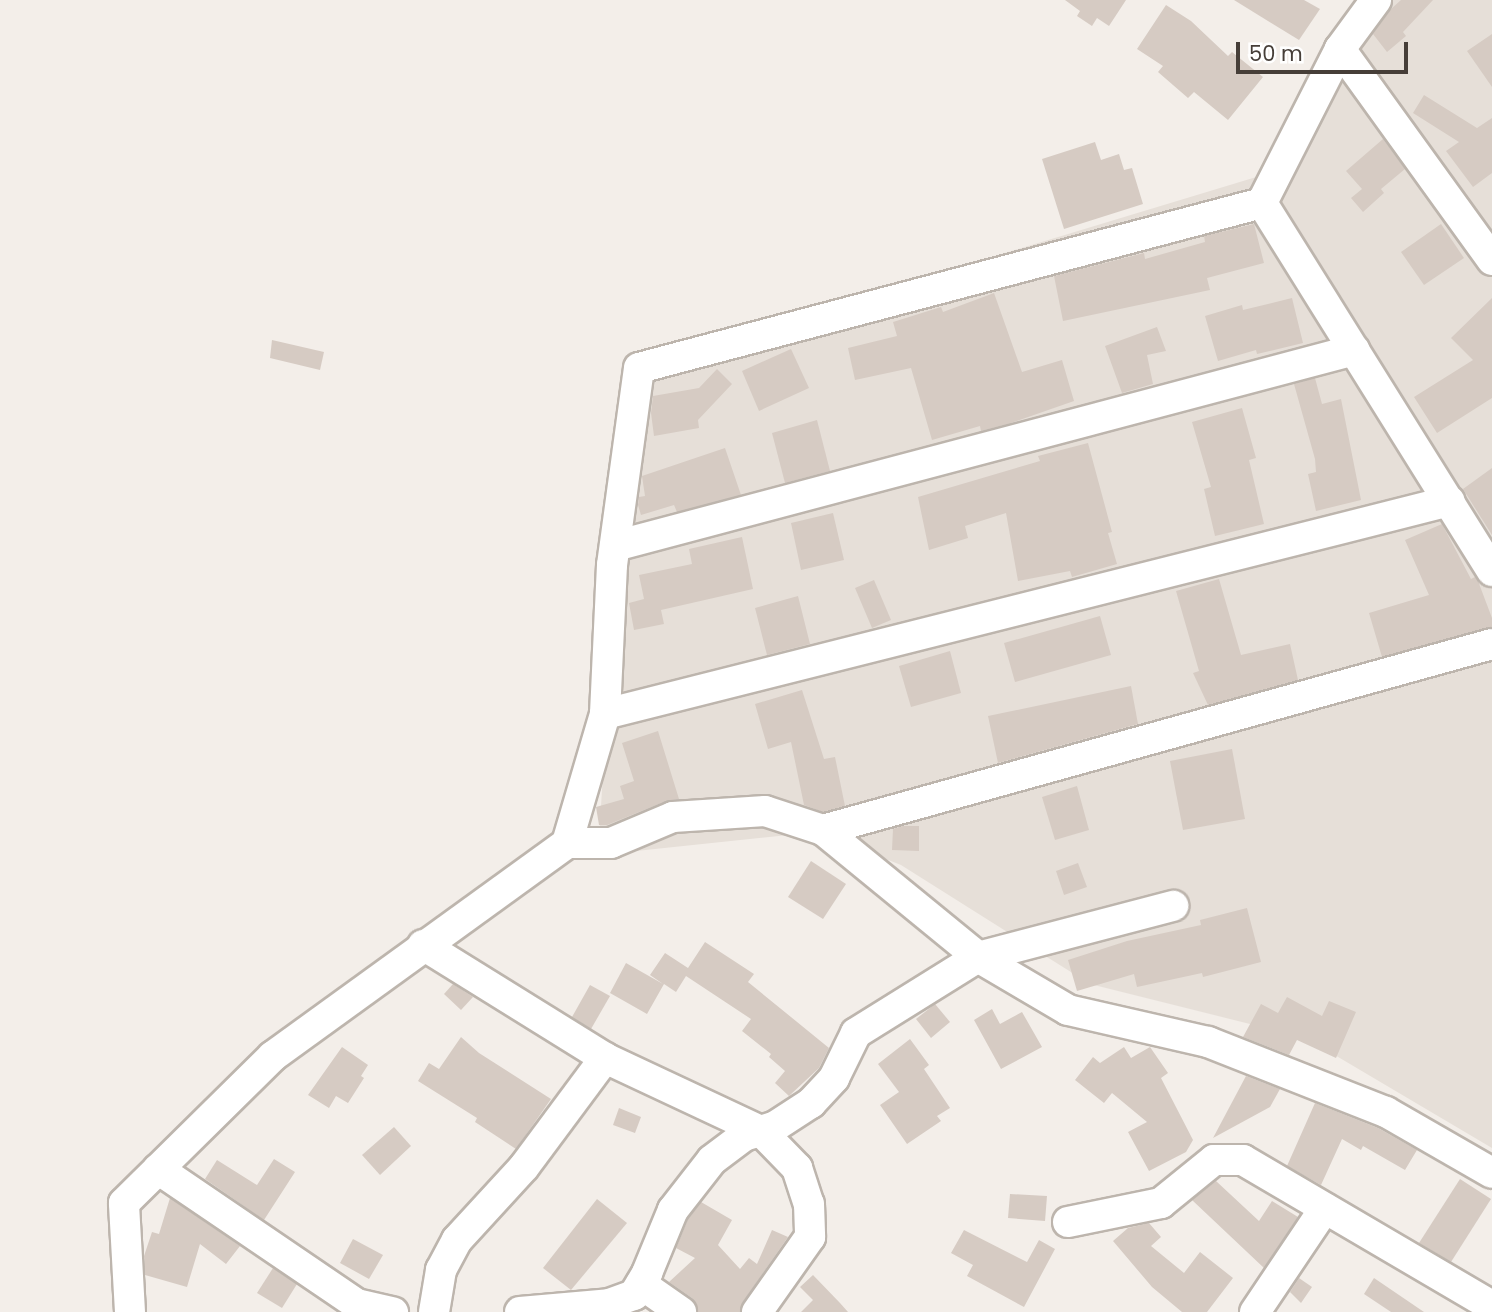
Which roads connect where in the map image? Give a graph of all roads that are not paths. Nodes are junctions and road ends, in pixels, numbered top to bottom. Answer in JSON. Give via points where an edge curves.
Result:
{"nodes":[{"id":1,"x":1376,"y":0,"type":"edge"},
{"id":2,"x":1340,"y":49,"type":"junction"},
{"id":3,"x":1262,"y":203,"type":"junction"},
{"id":4,"x":1492,"y":260,"type":"edge"},
{"id":5,"x":1354,"y":350,"type":"junction"},
{"id":6,"x":1450,"y":502,"type":"junction"},
{"id":7,"x":615,"y":546,"type":"junction"},
{"id":8,"x":1492,"y":571,"type":"edge"},
{"id":9,"x":1492,"y":643,"type":"edge"},
{"id":10,"x":605,"y":714,"type":"junction"},
{"id":11,"x":823,"y":830,"type":"junction"},
{"id":12,"x":567,"y":843,"type":"junction"},
{"id":13,"x":1173,"y":906,"type":"dead end"},
{"id":14,"x":423,"y":945,"type":"junction"},
{"id":15,"x":978,"y":957,"type":"junction"},
{"id":16,"x":605,"y":1058,"type":"junction"},
{"id":17,"x":761,"y":1130,"type":"junction"},
{"id":18,"x":158,"y":1169,"type":"junction"},
{"id":19,"x":1492,"y":1173,"type":"edge"},
{"id":20,"x":1325,"y":1208,"type":"junction"},
{"id":21,"x":1068,"y":1222,"type":"dead end"},
{"id":22,"x":641,"y":1284,"type":"junction"},
{"id":23,"x":1492,"y":1306,"type":"edge"},
{"id":24,"x":130,"y":1312,"type":"edge"},
{"id":25,"x":393,"y":1312,"type":"edge"},
{"id":26,"x":434,"y":1312,"type":"edge"},
{"id":27,"x":520,"y":1312,"type":"edge"},
{"id":28,"x":681,"y":1312,"type":"edge"},
{"id":29,"x":757,"y":1312,"type":"edge"},
{"id":30,"x":1255,"y":1312,"type":"edge"}],
"edges":[{"from":1,"to":2,"type":"street"},
{"from":2,"to":3,"type":"street"},
{"from":2,"to":4,"type":"street"},
{"from":3,"to":5,"type":"street"},
{"from":3,"to":7,"type":"street","via":[[639,368]]},
{"from":5,"to":6,"type":"street"},
{"from":5,"to":7,"type":"street"},
{"from":6,"to":8,"type":"street"},
{"from":6,"to":10,"type":"street"},
{"from":7,"to":10,"type":"street"},
{"from":9,"to":11,"type":"street"},
{"from":10,"to":12,"type":"street"},
{"from":11,"to":12,"type":"street","via":[[765,811],[673,817],[611,844]]},
{"from":11,"to":15,"type":"street"},
{"from":12,"to":14,"type":"street"},
{"from":13,"to":15,"type":"street"},
{"from":14,"to":16,"type":"street"},
{"from":14,"to":18,"type":"street","via":[[273,1056]]},
{"from":15,"to":17,"type":"street","via":[[856,1033],[834,1078],[811,1103]]},
{"from":15,"to":19,"type":"street","via":[[1068,1010],[1208,1042],[1386,1112]]},
{"from":16,"to":17,"type":"street"},
{"from":16,"to":26,"type":"street","via":[[524,1167],[457,1240],[441,1270]]},
{"from":17,"to":22,"type":"street","via":[[744,1136],[712,1160],[673,1210]]},
{"from":17,"to":29,"type":"street","via":[[797,1168],[809,1204],[810,1237]]},
{"from":18,"to":24,"type":"street","via":[[124,1203]]},
{"from":18,"to":25,"type":"street","via":[[357,1304]]},
{"from":20,"to":21,"type":"street","via":[[1243,1160],[1214,1160],[1161,1203]]},
{"from":20,"to":23,"type":"street"},
{"from":20,"to":30,"type":"street"},
{"from":22,"to":27,"type":"street","via":[[634,1295],[609,1304]]},
{"from":22,"to":28,"type":"street"}]}
